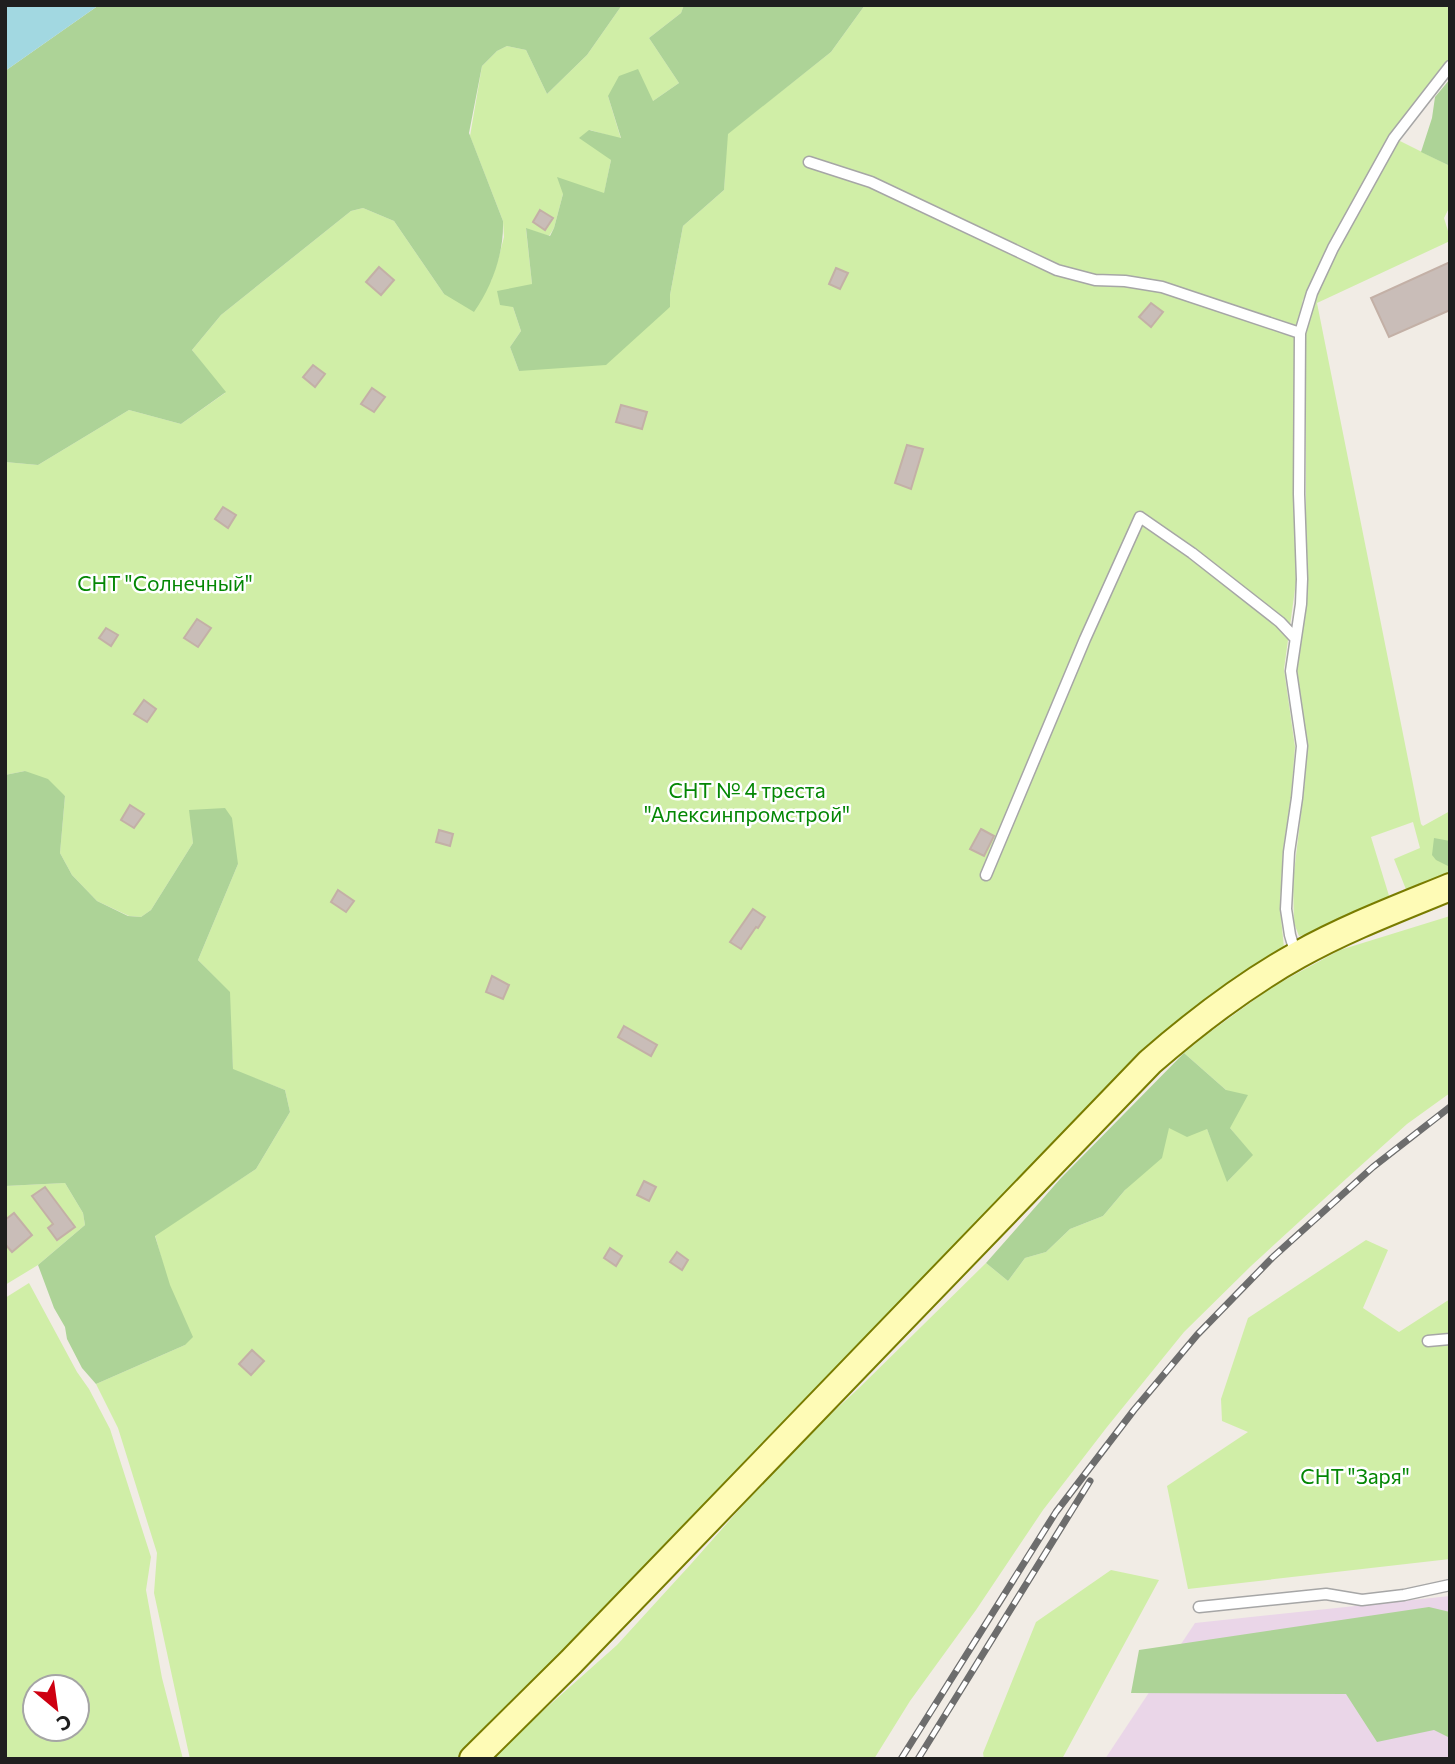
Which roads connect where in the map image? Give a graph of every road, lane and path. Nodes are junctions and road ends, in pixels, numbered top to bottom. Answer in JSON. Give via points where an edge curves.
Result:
{"nodes":[{"id":1,"x":1450,"y":66,"type":"edge"},
{"id":2,"x":809,"y":162,"type":"dead end"},
{"id":3,"x":1300,"y":333,"type":"junction"},
{"id":4,"x":1294,"y":638,"type":"junction"},
{"id":5,"x":986,"y":875,"type":"dead end"},
{"id":6,"x":1450,"y":887,"type":"edge"},
{"id":7,"x":1296,"y":956,"type":"junction"},
{"id":8,"x":1450,"y":1339,"type":"edge"},
{"id":9,"x":1429,"y":1340,"type":"dead end"},
{"id":10,"x":1450,"y":1585,"type":"edge"},
{"id":11,"x":1199,"y":1607,"type":"dead end"},
{"id":12,"x":473,"y":1759,"type":"edge"}],
"edges":[{"from":1,"to":3,"type":"lane","via":[[1394,138],[1312,293]]},
{"from":2,"to":3,"type":"lane","via":[[871,181],[1058,270],[1095,280],[1162,287]]},
{"from":3,"to":4,"type":"lane","via":[[1301,604]]},
{"from":4,"to":5,"type":"lane","via":[[1280,622],[1140,517]]},
{"from":4,"to":7,"type":"lane","via":[[1291,671],[1302,747],[1286,909]]},
{"from":6,"to":7,"type":"main road"},
{"from":7,"to":12,"type":"main road","via":[[1193,1025],[1150,1062]]},
{"from":8,"to":9,"type":"lane"},
{"from":10,"to":11,"type":"lane","via":[[1362,1600],[1326,1594]]}]}
